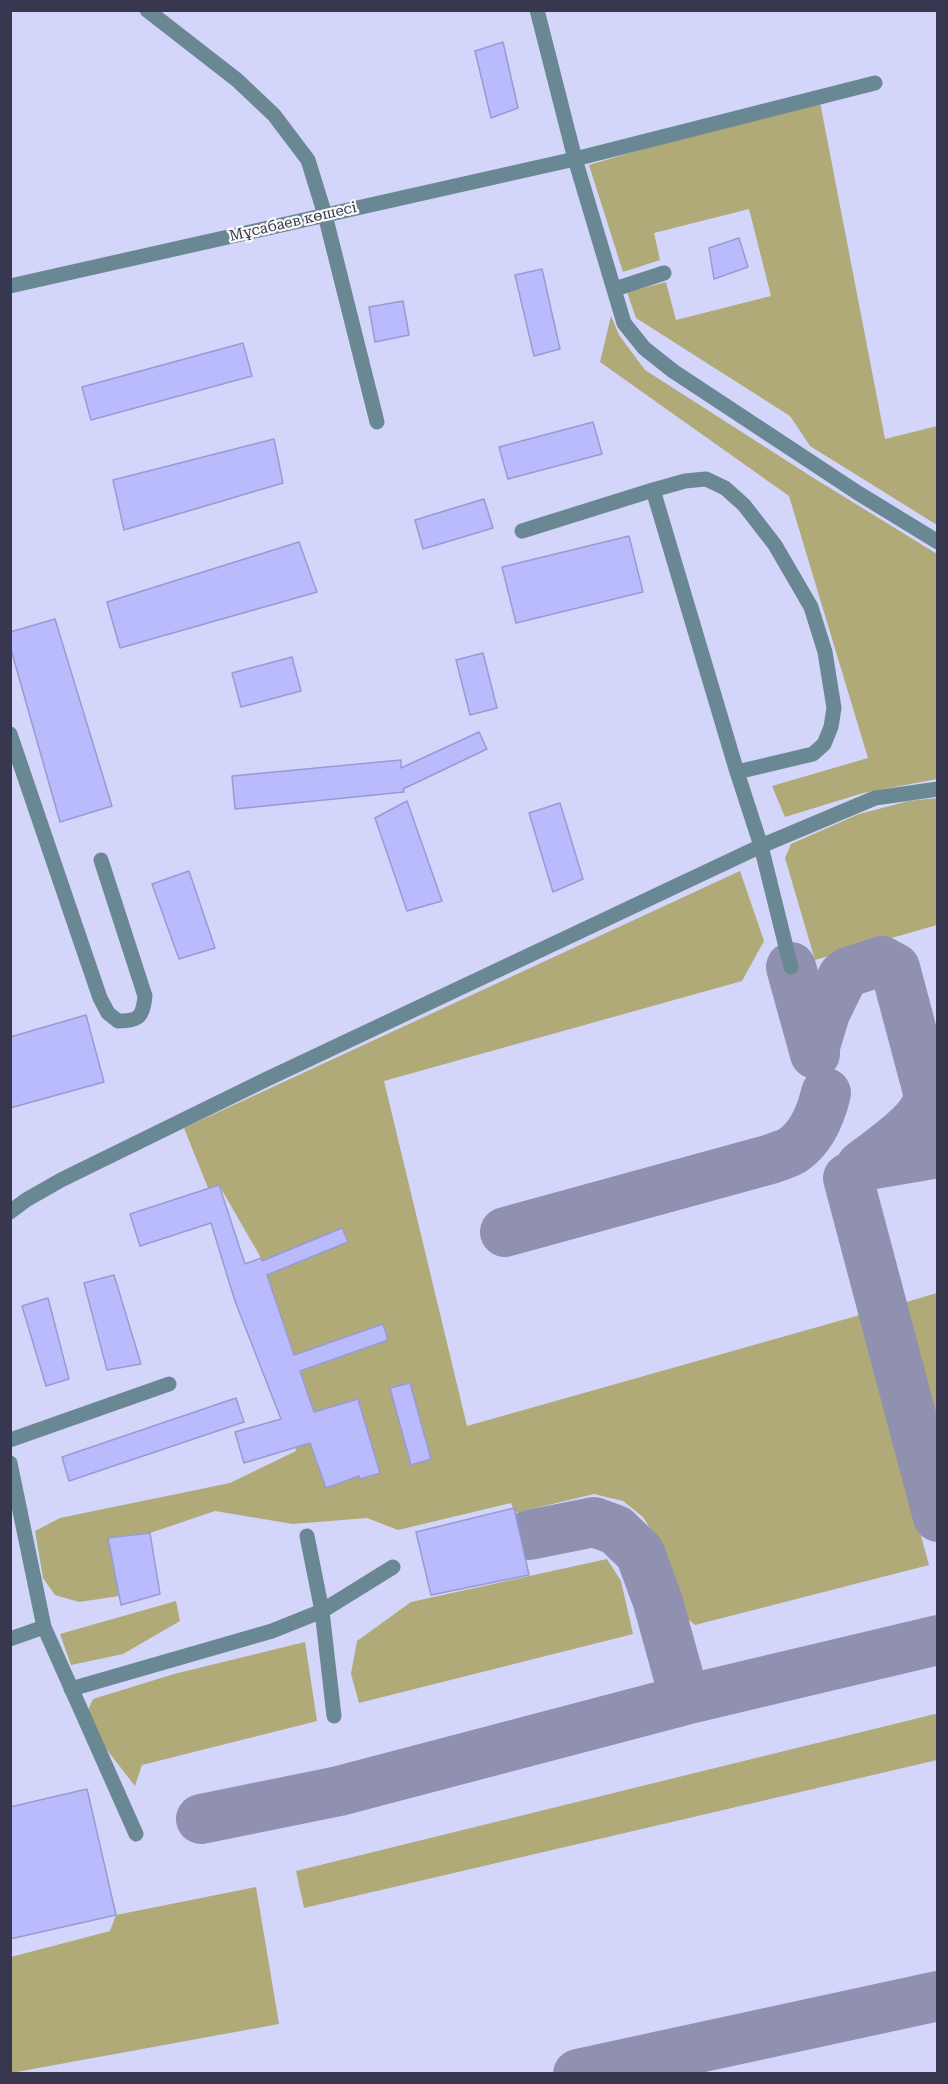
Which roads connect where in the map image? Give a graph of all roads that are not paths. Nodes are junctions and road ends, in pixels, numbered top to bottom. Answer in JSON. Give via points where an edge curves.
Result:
{"nodes":[{"id":1,"x":147,"y":10,"type":"edge"},
{"id":2,"x":537,"y":10,"type":"edge"},
{"id":3,"x":875,"y":83,"type":"dead end"},
{"id":4,"x":575,"y":159,"type":"junction"},
{"id":5,"x":325,"y":215,"type":"junction"},
{"id":6,"x":663,"y":273,"type":"dead end"},
{"id":7,"x":10,"y":286,"type":"edge"},
{"id":8,"x":615,"y":289,"type":"junction"},
{"id":9,"x":377,"y":422,"type":"dead end"},
{"id":10,"x":653,"y":490,"type":"junction"},
{"id":11,"x":522,"y":531,"type":"dead end"},
{"id":12,"x":938,"y":542,"type":"edge"},
{"id":13,"x":10,"y":734,"type":"edge"},
{"id":14,"x":737,"y":772,"type":"junction"},
{"id":15,"x":938,"y":789,"type":"edge"},
{"id":16,"x":761,"y":846,"type":"junction"},
{"id":17,"x":101,"y":860,"type":"dead end"},
{"id":18,"x":791,"y":967,"type":"dead end"},
{"id":19,"x":10,"y":1212,"type":"edge"},
{"id":20,"x":169,"y":1384,"type":"dead end"},
{"id":21,"x":10,"y":1440,"type":"edge"},
{"id":22,"x":10,"y":1463,"type":"edge"},
{"id":23,"x":307,"y":1536,"type":"dead end"},
{"id":24,"x":393,"y":1567,"type":"dead end"},
{"id":25,"x":322,"y":1611,"type":"junction"},
{"id":26,"x":44,"y":1628,"type":"junction"},
{"id":27,"x":10,"y":1639,"type":"edge"},
{"id":28,"x":71,"y":1689,"type":"junction"},
{"id":29,"x":334,"y":1716,"type":"dead end"},
{"id":30,"x":136,"y":1834,"type":"dead end"}],
"edges":[{"from":1,"to":5,"type":"lane","via":[[237,80],[274,115],[308,160]]},
{"from":2,"to":4,"type":"lane"},
{"from":3,"to":4,"type":"lane","name":"Мұсабаев көшесі"},
{"from":4,"to":5,"type":"lane","name":"Мұсабаев көшесі"},
{"from":4,"to":8,"type":"lane"},
{"from":5,"to":7,"type":"lane","name":"Мұсабаев көшесі"},
{"from":5,"to":9,"type":"lane"},
{"from":6,"to":8,"type":"lane"},
{"from":8,"to":12,"type":"lane","via":[[624,322],[644,348],[673,371]]},
{"from":10,"to":11,"type":"lane"},
{"from":10,"to":14,"type":"lane"},
{"from":10,"to":14,"type":"lane","via":[[706,479],[725,488],[744,505],[775,544],[811,607],[825,652],[834,708],[824,744],[813,754]]},
{"from":13,"to":17,"type":"lane","via":[[100,998],[118,1022],[131,1021],[144,1010],[146,996]]},
{"from":14,"to":16,"type":"lane"},
{"from":15,"to":16,"type":"lane","via":[[875,798]]},
{"from":16,"to":18,"type":"lane"},
{"from":16,"to":19,"type":"lane","via":[[247,1089],[61,1180]]},
{"from":20,"to":21,"type":"lane"},
{"from":22,"to":26,"type":"lane"},
{"from":23,"to":25,"type":"lane"},
{"from":24,"to":25,"type":"lane"},
{"from":25,"to":28,"type":"lane","via":[[272,1631]]},
{"from":25,"to":29,"type":"lane"},
{"from":26,"to":27,"type":"lane"},
{"from":26,"to":28,"type":"lane"},
{"from":28,"to":30,"type":"lane"}]}
